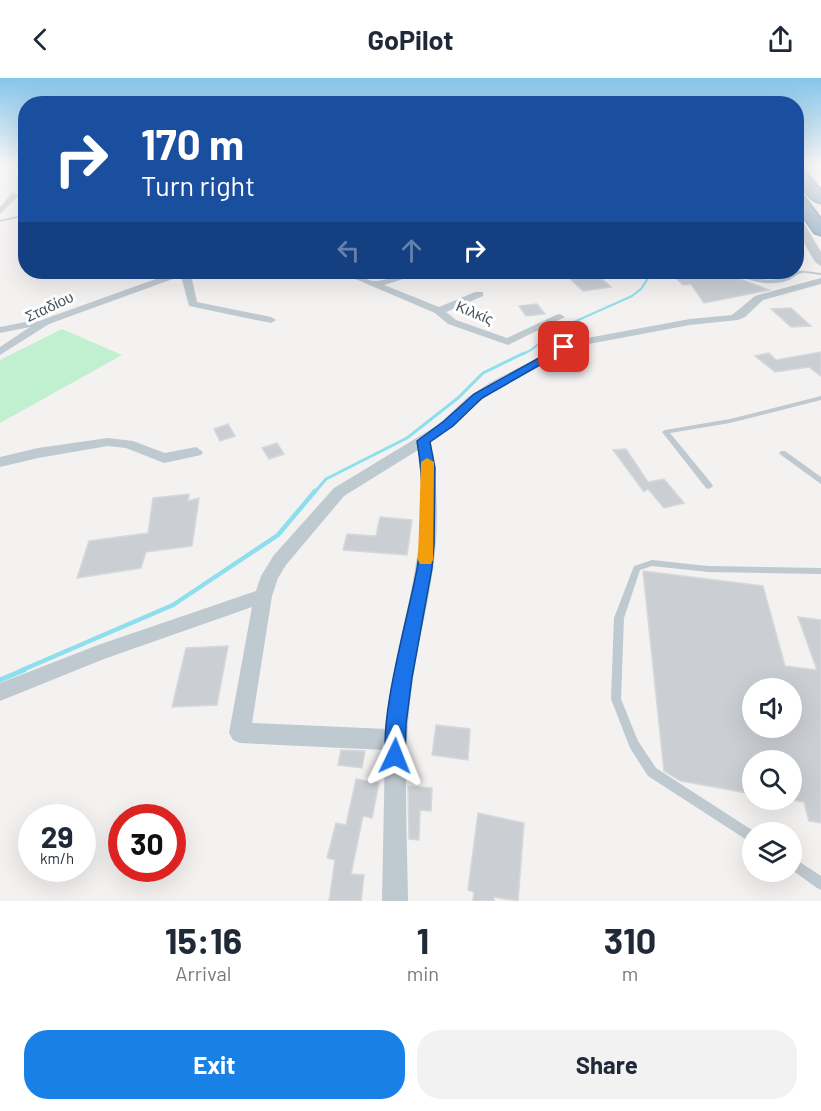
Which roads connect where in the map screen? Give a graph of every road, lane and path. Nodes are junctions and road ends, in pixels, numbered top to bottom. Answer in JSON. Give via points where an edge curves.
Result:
{"nodes":[{"id":1,"x":804,"y":207,"type":"edge"},
{"id":2,"x":18,"y":217,"type":"edge"},
{"id":3,"x":804,"y":219,"type":"edge"},
{"id":4,"x":0,"y":220,"type":"edge"},
{"id":5,"x":804,"y":229,"type":"edge"},
{"id":6,"x":821,"y":230,"type":"edge"},
{"id":7,"x":821,"y":262,"type":"edge"},
{"id":8,"x":804,"y":272,"type":"edge"},
{"id":9,"x":821,"y":274,"type":"edge"},
{"id":10,"x":164,"y":279,"type":"edge"},
{"id":11,"x":188,"y":279,"type":"edge"},
{"id":12,"x":363,"y":279,"type":"edge"},
{"id":13,"x":393,"y":279,"type":"edge"},
{"id":14,"x":756,"y":279,"type":"edge"},
{"id":15,"x":786,"y":279,"type":"edge"},
{"id":16,"x":821,"y":281,"type":"edge"},
{"id":17,"x":376,"y":284,"type":"junction"},
{"id":18,"x":479,"y":294,"type":"dead end"},
{"id":19,"x":439,"y":311,"type":"junction"},
{"id":20,"x":560,"y":317,"type":"dead end"},
{"id":21,"x":270,"y":320,"type":"dead end"},
{"id":22,"x":45,"y":322,"type":"junction"},
{"id":23,"x":0,"y":330,"type":"edge"},
{"id":24,"x":0,"y":352,"type":"edge"},
{"id":25,"x":821,"y":398,"type":"edge"},
{"id":26,"x":423,"y":441,"type":"junction"},
{"id":27,"x":196,"y":452,"type":"dead end"},
{"id":28,"x":783,"y":453,"type":"dead end"},
{"id":29,"x":0,"y":462,"type":"edge"},
{"id":30,"x":821,"y":481,"type":"edge"},
{"id":31,"x":709,"y":486,"type":"dead end"},
{"id":32,"x":821,"y":571,"type":"edge"},
{"id":33,"x":263,"y":596,"type":"junction"},
{"id":34,"x":0,"y":692,"type":"edge"},
{"id":35,"x":396,"y":740,"type":"junction"},
{"id":36,"x":742,"y":831,"type":"edge"},
{"id":37,"x":802,"y":870,"type":"edge"},
{"id":38,"x":821,"y":884,"type":"edge"},
{"id":39,"x":395,"y":901,"type":"edge"}],
"edges":[{"from":1,"to":6,"type":"highway"},
{"from":2,"to":4,"type":"lane"},
{"from":3,"to":6,"type":"highway"},
{"from":5,"to":7,"type":"street"},
{"from":8,"to":9,"type":"lane"},
{"from":10,"to":22,"type":"street","name":"Σταδίου"},
{"from":11,"to":21,"type":"street","via":[[195,305]]},
{"from":12,"to":17,"type":"street","name":"Κιλκίς"},
{"from":13,"to":17,"type":"street"},
{"from":14,"to":15,"type":"lane"},
{"from":16,"to":26,"type":"street","via":[[759,298],[734,318],[690,322],[564,347],[478,396]]},
{"from":17,"to":19,"type":"street","name":"Κιλκίς"},
{"from":18,"to":19,"type":"street"},
{"from":19,"to":20,"type":"street","name":"Κιλκίς","via":[[452,322],[508,342]]},
{"from":22,"to":23,"type":"street"},
{"from":22,"to":24,"type":"street","name":"Σταδίου"},
{"from":25,"to":31,"type":"lane","via":[[666,432]]},
{"from":26,"to":33,"type":"street","via":[[339,492],[280,560]]},
{"from":26,"to":35,"type":"street","via":[[428,468],[425,568],[403,678]]},
{"from":27,"to":29,"type":"street","via":[[164,458],[128,444],[108,442]]},
{"from":28,"to":30,"type":"lane"},
{"from":32,"to":36,"type":"lane","via":[[708,569],[652,563],[637,568],[619,618],[616,699],[633,744],[652,772]]},
{"from":33,"to":34,"type":"street","via":[[150,634]]},
{"from":33,"to":35,"type":"street","via":[[240,733]]},
{"from":35,"to":39,"type":"street"},
{"from":37,"to":38,"type":"lane"}]}
